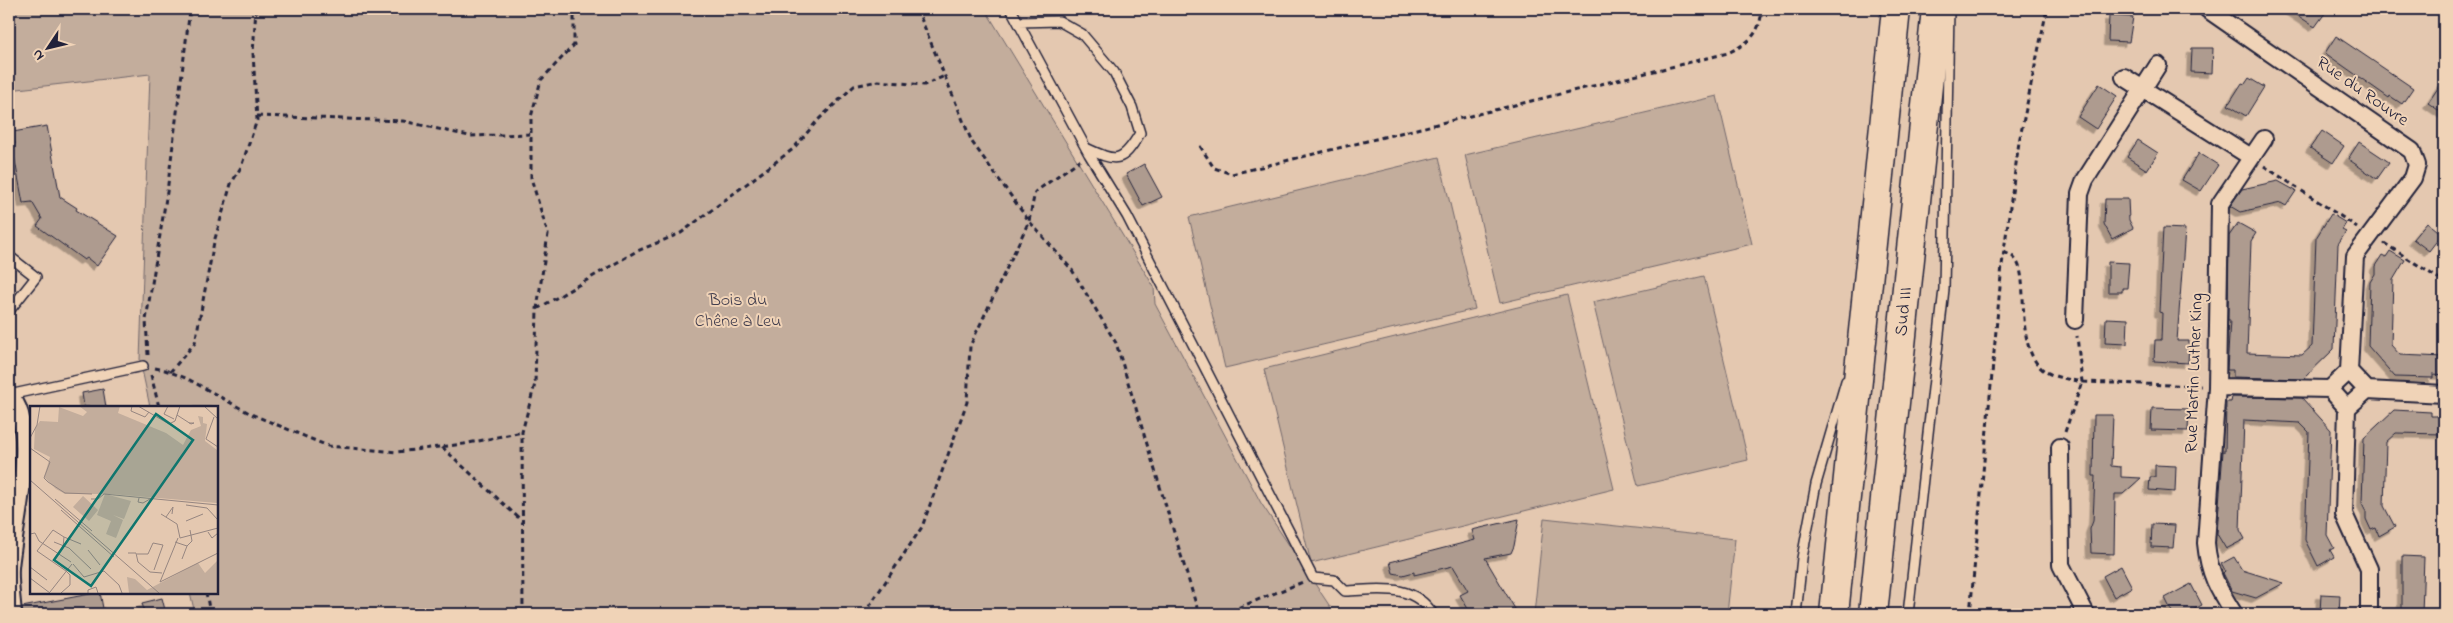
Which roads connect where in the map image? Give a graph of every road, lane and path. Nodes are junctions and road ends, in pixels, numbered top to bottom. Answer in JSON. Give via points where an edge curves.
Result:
{"nodes":[{"id":1,"x":190,"y":9,"type":"edge"},
{"id":2,"x":256,"y":9,"type":"edge"},
{"id":3,"x":574,"y":9,"type":"edge"},
{"id":4,"x":917,"y":9,"type":"edge"},
{"id":5,"x":1012,"y":9,"type":"edge"},
{"id":6,"x":1762,"y":9,"type":"edge"},
{"id":7,"x":1896,"y":9,"type":"edge"},
{"id":8,"x":1936,"y":9,"type":"edge"},
{"id":9,"x":1949,"y":9,"type":"edge"},
{"id":10,"x":2047,"y":9,"type":"edge"},
{"id":11,"x":2207,"y":9,"type":"edge"},
{"id":12,"x":1018,"y":22,"type":"junction"},
{"id":13,"x":2158,"y":65,"type":"dead end"},
{"id":14,"x":945,"y":76,"type":"junction"},
{"id":15,"x":2124,"y":77,"type":"dead end"},
{"id":16,"x":2143,"y":88,"type":"junction"},
{"id":17,"x":257,"y":116,"type":"junction"},
{"id":18,"x":530,"y":134,"type":"junction"},
{"id":19,"x":2264,"y":139,"type":"dead end"},
{"id":20,"x":1200,"y":146,"type":"dead end"},
{"id":21,"x":1087,"y":151,"type":"junction"},
{"id":22,"x":2251,"y":157,"type":"junction"},
{"id":23,"x":1029,"y":221,"type":"junction"},
{"id":24,"x":2369,"y":234,"type":"junction"},
{"id":25,"x":2004,"y":252,"type":"junction"},
{"id":26,"x":9,"y":256,"type":"edge"},
{"id":27,"x":2444,"y":282,"type":"edge"},
{"id":28,"x":537,"y":309,"type":"junction"},
{"id":29,"x":9,"y":311,"type":"edge"},
{"id":30,"x":1864,"y":320,"type":"junction"},
{"id":31,"x":2075,"y":320,"type":"joint"},
{"id":32,"x":143,"y":366,"type":"joint"},
{"id":33,"x":2349,"y":371,"type":"junction"},
{"id":34,"x":170,"y":372,"type":"junction"},
{"id":35,"x":2082,"y":382,"type":"junction"},
{"id":36,"x":2216,"y":387,"type":"junction"},
{"id":37,"x":2330,"y":389,"type":"junction"},
{"id":38,"x":2367,"y":390,"type":"junction"},
{"id":39,"x":2444,"y":394,"type":"edge"},
{"id":40,"x":9,"y":395,"type":"edge"},
{"id":41,"x":159,"y":406,"type":"edge"},
{"id":42,"x":2347,"y":408,"type":"junction"},
{"id":43,"x":522,"y":432,"type":"junction"},
{"id":44,"x":2060,"y":446,"type":"joint"},
{"id":45,"x":442,"y":447,"type":"junction"},
{"id":46,"x":522,"y":522,"type":"junction"},
{"id":47,"x":1313,"y":578,"type":"junction"},
{"id":48,"x":206,"y":593,"type":"edge"},
{"id":49,"x":13,"y":614,"type":"edge"},
{"id":50,"x":210,"y":614,"type":"edge"},
{"id":51,"x":522,"y":614,"type":"edge"},
{"id":52,"x":864,"y":614,"type":"edge"},
{"id":53,"x":1200,"y":614,"type":"edge"},
{"id":54,"x":1222,"y":614,"type":"edge"},
{"id":55,"x":1433,"y":614,"type":"edge"},
{"id":56,"x":1796,"y":614,"type":"edge"},
{"id":57,"x":1834,"y":614,"type":"edge"},
{"id":58,"x":1873,"y":614,"type":"edge"},
{"id":59,"x":1908,"y":614,"type":"edge"},
{"id":60,"x":1970,"y":614,"type":"edge"},
{"id":61,"x":2086,"y":614,"type":"edge"},
{"id":62,"x":2234,"y":614,"type":"edge"},
{"id":63,"x":2369,"y":614,"type":"edge"}],
"edges":[{"from":1,"to":32,"type":"path","via":[[170,148],[167,192],[146,320],[149,367]]},
{"from":2,"to":17,"type":"path","via":[[253,53]]},
{"from":3,"to":18,"type":"path","via":[[574,45],[541,80]]},
{"from":4,"to":14,"type":"path"},
{"from":5,"to":12,"type":"lane"},
{"from":6,"to":20,"type":"path","via":[[1761,20],[1748,44],[1728,53],[1232,174],[1214,168]]},
{"from":7,"to":30,"type":"highway"},
{"from":8,"to":58,"type":"highway","name":"Sud III"},
{"from":9,"to":59,"type":"lane","via":[[1944,289]]},
{"from":10,"to":25,"type":"path","via":[[2020,142]]},
{"from":11,"to":24,"type":"street","name":"Rue du Rouvre","via":[[2412,151],[2418,165],[2413,178]]},
{"from":12,"to":21,"type":"lane"},
{"from":12,"to":21,"type":"lane","via":[[1058,20],[1082,34],[1114,72],[1132,107],[1140,133],[1131,149],[1119,157],[1111,159]]},
{"from":13,"to":16,"type":"street"},
{"from":14,"to":23,"type":"path","via":[[972,142]]},
{"from":14,"to":28,"type":"path","via":[[924,85],[878,81],[854,86],[818,120],[793,150],[681,233],[635,252]]},
{"from":15,"to":16,"type":"street"},
{"from":16,"to":22,"type":"street"},
{"from":16,"to":31,"type":"street","via":[[2085,180],[2080,194]]},
{"from":17,"to":18,"type":"path","via":[[403,121],[469,136]]},
{"from":17,"to":34,"type":"path","via":[[242,167],[231,184],[214,242],[195,343]]},
{"from":18,"to":28,"type":"path","via":[[531,178],[548,234]]},
{"from":19,"to":22,"type":"street","name":"Rue Martin Luther King"},
{"from":21,"to":23,"type":"path","via":[[1035,192]]},
{"from":21,"to":47,"type":"lane","via":[[1127,216]]},
{"from":22,"to":24,"type":"path"},
{"from":22,"to":36,"type":"street","name":"Rue Martin Luther King","via":[[2220,204]]},
{"from":23,"to":52,"type":"path","via":[[970,346],[967,402],[922,526]]},
{"from":23,"to":53,"type":"path","via":[[1072,270],[1116,343]]},
{"from":24,"to":27,"type":"path"},
{"from":24,"to":33,"type":"street","name":"Rue du Rouvre","via":[[2355,256]]},
{"from":25,"to":35,"type":"path","via":[[2014,258],[2020,268],[2029,348],[2041,368],[2055,376]]},
{"from":25,"to":60,"type":"path"},
{"from":26,"to":29,"type":"lane","via":[[36,277]]},
{"from":28,"to":43,"type":"path","via":[[535,384]]},
{"from":30,"to":56,"type":"lane","via":[[1816,484],[1802,558]]},
{"from":30,"to":57,"type":"highway"},
{"from":31,"to":35,"type":"path"},
{"from":32,"to":40,"type":"lane"},
{"from":33,"to":37,"type":"street"},
{"from":33,"to":38,"type":"street"},
{"from":34,"to":41,"type":"path","via":[[149,367]]},
{"from":34,"to":45,"type":"path","via":[[251,414],[328,446],[397,452]]},
{"from":35,"to":36,"type":"path"},
{"from":35,"to":44,"type":"path"},
{"from":36,"to":37,"type":"street"},
{"from":36,"to":62,"type":"street","name":"Rue Martin Luther King","via":[[2206,543],[2215,584]]},
{"from":37,"to":42,"type":"street"},
{"from":38,"to":39,"type":"street"},
{"from":38,"to":42,"type":"street"},
{"from":40,"to":49,"type":"street","via":[[14,400],[24,432],[23,473],[10,569]]},
{"from":42,"to":63,"type":"street","via":[[2344,514],[2369,569]]},
{"from":43,"to":45,"type":"path"},
{"from":43,"to":46,"type":"path"},
{"from":44,"to":61,"type":"street","via":[[2061,565]]},
{"from":45,"to":46,"type":"path"},
{"from":46,"to":51,"type":"path"},
{"from":47,"to":54,"type":"path"},
{"from":47,"to":55,"type":"lane","via":[[1334,580],[1346,591],[1401,589],[1427,604]]},
{"from":48,"to":50,"type":"path"}]}
